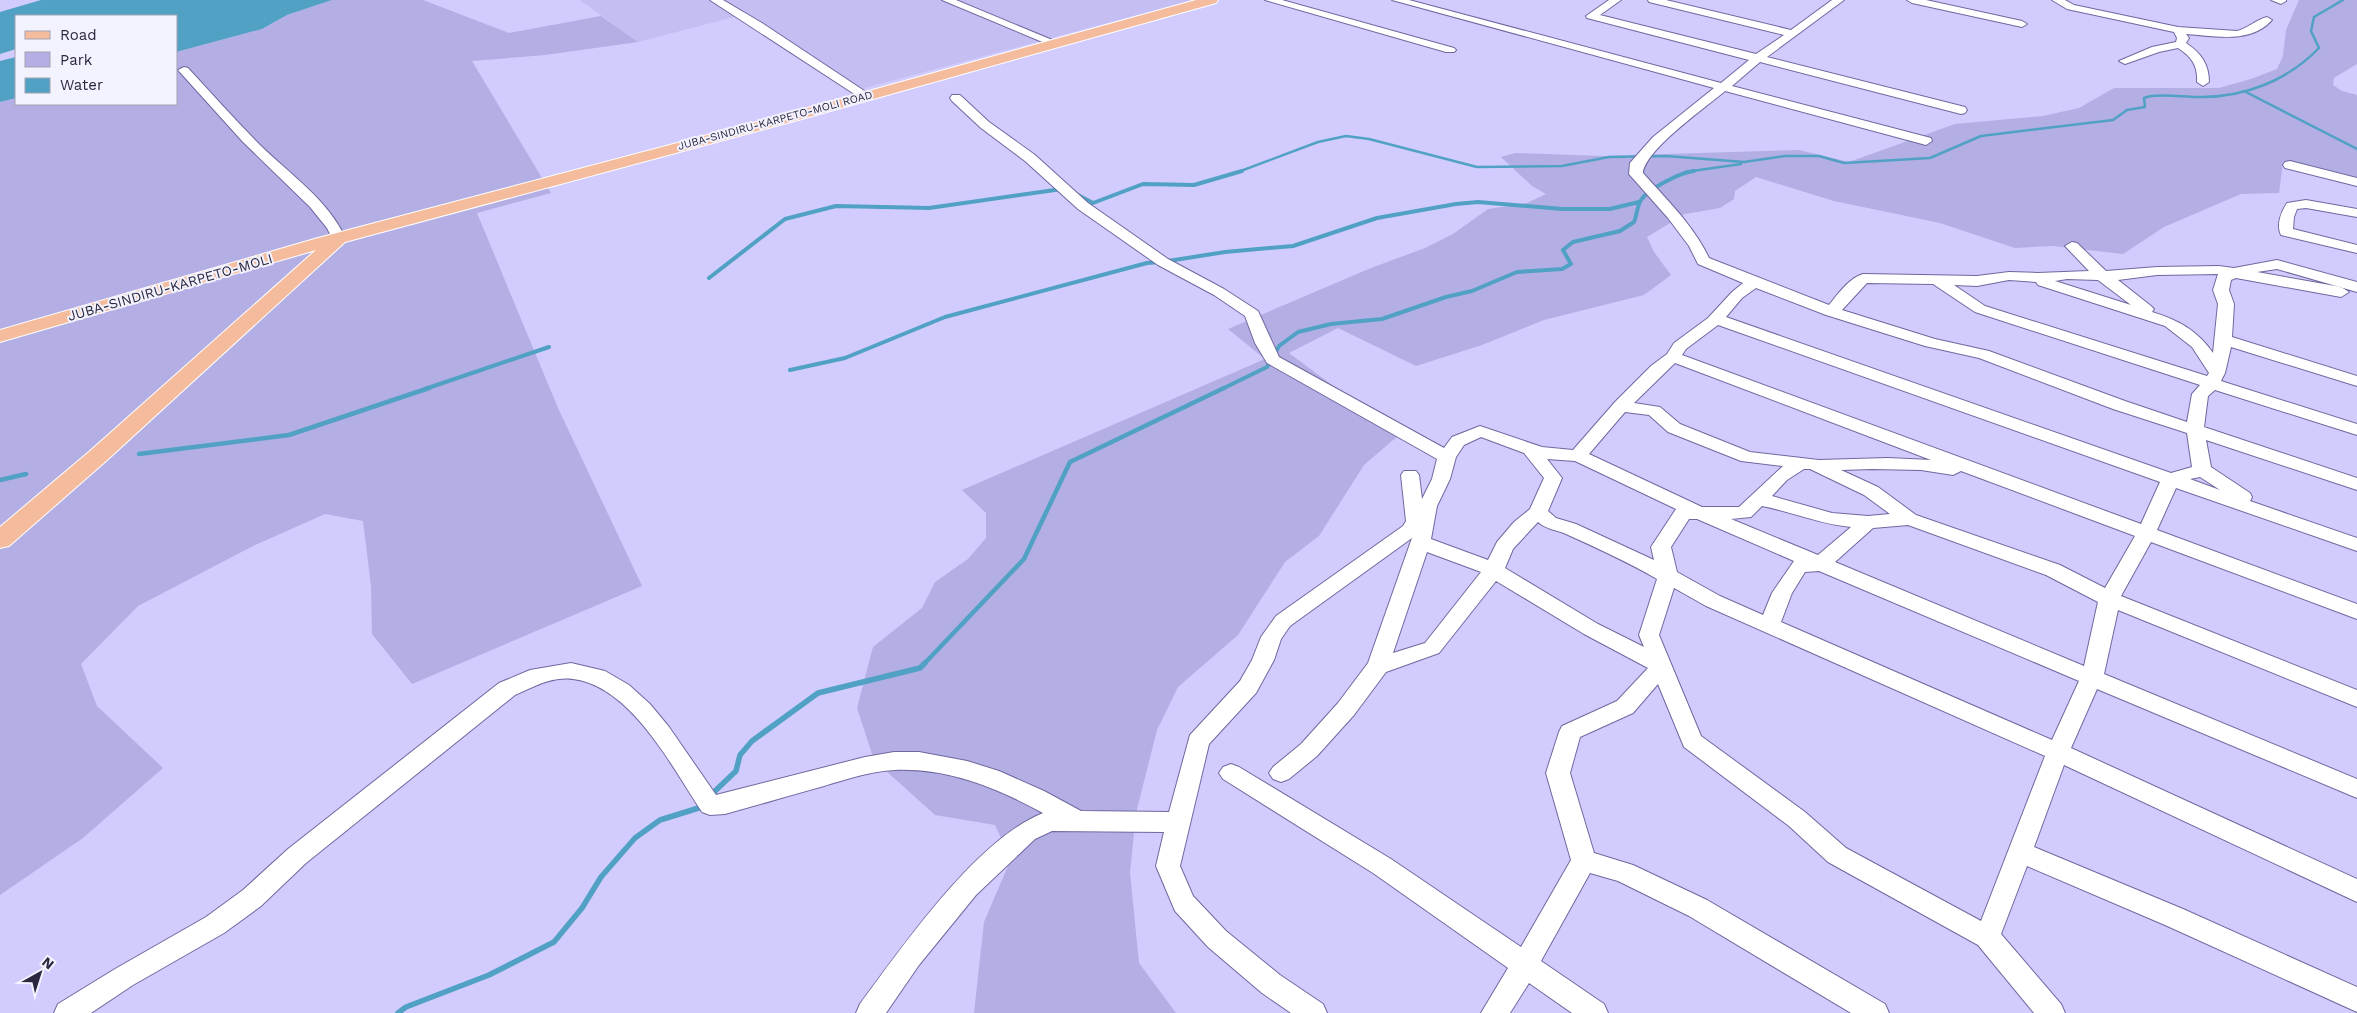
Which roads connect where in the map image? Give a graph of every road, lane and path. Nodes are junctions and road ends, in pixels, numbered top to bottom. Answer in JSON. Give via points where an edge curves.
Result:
{"nodes":[{"id":1,"x":715,"y":0,"type":"edge"},
{"id":2,"x":947,"y":0,"type":"edge"},
{"id":3,"x":1210,"y":0,"type":"edge"},
{"id":4,"x":1270,"y":0,"type":"edge"},
{"id":5,"x":1398,"y":0,"type":"edge"},
{"id":6,"x":1616,"y":0,"type":"edge"},
{"id":7,"x":1653,"y":0,"type":"edge"},
{"id":8,"x":1839,"y":0,"type":"edge"},
{"id":9,"x":1912,"y":0,"type":"edge"},
{"id":10,"x":2057,"y":0,"type":"edge"},
{"id":11,"x":2268,"y":20,"type":"dead end"},
{"id":12,"x":2022,"y":24,"type":"dead end"},
{"id":13,"x":2178,"y":30,"type":"junction"},
{"id":14,"x":1791,"y":33,"type":"junction"},
{"id":15,"x":1056,"y":44,"type":"junction"},
{"id":16,"x":2180,"y":44,"type":"junction"},
{"id":17,"x":1450,"y":50,"type":"dead end"},
{"id":18,"x":1757,"y":59,"type":"junction"},
{"id":19,"x":2125,"y":61,"type":"dead end"},
{"id":20,"x":184,"y":70,"type":"dead end"},
{"id":21,"x":2203,"y":82,"type":"dead end"},
{"id":22,"x":1722,"y":87,"type":"junction"},
{"id":23,"x":866,"y":96,"type":"junction"},
{"id":24,"x":956,"y":98,"type":"dead end"},
{"id":25,"x":1961,"y":110,"type":"dead end"},
{"id":26,"x":1926,"y":141,"type":"dead end"},
{"id":27,"x":2290,"y":165,"type":"dead end"},
{"id":28,"x":2357,"y":182,"type":"edge"},
{"id":29,"x":2357,"y":213,"type":"edge"},
{"id":30,"x":339,"y":239,"type":"junction"},
{"id":31,"x":2072,"y":246,"type":"dead end"},
{"id":32,"x":2357,"y":249,"type":"edge"},
{"id":33,"x":2238,"y":272,"type":"junction"},
{"id":34,"x":2101,"y":275,"type":"junction"},
{"id":35,"x":2024,"y":276,"type":"junction"},
{"id":36,"x":1936,"y":280,"type":"junction"},
{"id":37,"x":1755,"y":282,"type":"junction"},
{"id":38,"x":2357,"y":286,"type":"edge"},
{"id":39,"x":2357,"y":291,"type":"edge"},
{"id":40,"x":1832,"y":312,"type":"junction"},
{"id":41,"x":1716,"y":319,"type":"junction"},
{"id":42,"x":2170,"y":323,"type":"junction"},
{"id":43,"x":0,"y":336,"type":"edge"},
{"id":44,"x":2224,"y":340,"type":"junction"},
{"id":45,"x":1672,"y":357,"type":"junction"},
{"id":46,"x":2214,"y":379,"type":"junction"},
{"id":47,"x":2357,"y":381,"type":"edge"},
{"id":48,"x":1621,"y":406,"type":"junction"},
{"id":49,"x":2194,"y":429,"type":"junction"},
{"id":50,"x":2357,"y":430,"type":"edge"},
{"id":51,"x":1531,"y":450,"type":"junction"},
{"id":52,"x":1578,"y":456,"type":"junction"},
{"id":53,"x":1447,"y":457,"type":"junction"},
{"id":54,"x":1808,"y":463,"type":"junction"},
{"id":55,"x":2202,"y":470,"type":"junction"},
{"id":56,"x":1410,"y":475,"type":"dead end"},
{"id":57,"x":2171,"y":480,"type":"junction"},
{"id":58,"x":2357,"y":484,"type":"edge"},
{"id":59,"x":1759,"y":499,"type":"junction"},
{"id":60,"x":1538,"y":512,"type":"junction"},
{"id":61,"x":1699,"y":512,"type":"junction"},
{"id":62,"x":2279,"y":518,"type":"junction"},
{"id":63,"x":1909,"y":519,"type":"junction"},
{"id":64,"x":1868,"y":522,"type":"junction"},
{"id":65,"x":2146,"y":533,"type":"junction"},
{"id":66,"x":0,"y":540,"type":"edge"},
{"id":67,"x":1421,"y":542,"type":"junction"},
{"id":68,"x":2357,"y":545,"type":"edge"},
{"id":69,"x":2212,"y":560,"type":"dead end"},
{"id":70,"x":1821,"y":564,"type":"junction"},
{"id":71,"x":1494,"y":570,"type":"junction"},
{"id":72,"x":1668,"y":577,"type":"junction"},
{"id":73,"x":2109,"y":599,"type":"junction"},
{"id":74,"x":2357,"y":612,"type":"edge"},
{"id":75,"x":1770,"y":624,"type":"junction"},
{"id":76,"x":1378,"y":666,"type":"junction"},
{"id":77,"x":1662,"y":666,"type":"junction"},
{"id":78,"x":2092,"y":677,"type":"junction"},
{"id":79,"x":2357,"y":699,"type":"edge"},
{"id":80,"x":2058,"y":752,"type":"junction"},
{"id":81,"x":1231,"y":773,"type":"dead end"},
{"id":82,"x":1281,"y":773,"type":"dead end"},
{"id":83,"x":2357,"y":789,"type":"edge"},
{"id":84,"x":1079,"y":822,"type":"junction"},
{"id":85,"x":1177,"y":822,"type":"junction"},
{"id":86,"x":2020,"y":852,"type":"junction"},
{"id":87,"x":1584,"y":861,"type":"junction"},
{"id":88,"x":2357,"y":891,"type":"edge"},
{"id":89,"x":1988,"y":937,"type":"junction"},
{"id":90,"x":1526,"y":966,"type":"junction"},
{"id":91,"x":2357,"y":1000,"type":"edge"},
{"id":92,"x":68,"y":1013,"type":"edge"},
{"id":93,"x":870,"y":1013,"type":"edge"},
{"id":94,"x":1314,"y":1013,"type":"edge"},
{"id":95,"x":1495,"y":1013,"type":"edge"},
{"id":96,"x":1594,"y":1013,"type":"edge"},
{"id":97,"x":1875,"y":1013,"type":"edge"},
{"id":98,"x":2051,"y":1013,"type":"edge"}],
"edges":[{"from":1,"to":23,"type":"street"},
{"from":2,"to":15,"type":"street"},
{"from":3,"to":15,"type":"main road","name":"JUBA-SINDIRU-KARPETO-MOLI ROAD"},
{"from":4,"to":17,"type":"street"},
{"from":5,"to":22,"type":"street"},
{"from":6,"to":18,"type":"street","via":[[1591,16]]},
{"from":7,"to":14,"type":"street"},
{"from":8,"to":14,"type":"street"},
{"from":9,"to":12,"type":"street"},
{"from":10,"to":13,"type":"street","via":[[2071,8]]},
{"from":11,"to":13,"type":"street","via":[[2237,34]]},
{"from":13,"to":16,"type":"street","via":[[2183,38]]},
{"from":14,"to":18,"type":"street"},
{"from":15,"to":23,"type":"main road","name":"JUBA-SINDIRU-KARPETO-MOLI ROAD"},
{"from":16,"to":19,"type":"street"},
{"from":16,"to":21,"type":"street","via":[[2198,57],[2204,72]]},
{"from":18,"to":22,"type":"street"},
{"from":18,"to":25,"type":"street"},
{"from":20,"to":30,"type":"street","via":[[257,149],[336,227]]},
{"from":22,"to":26,"type":"street"},
{"from":22,"to":37,"type":"street","via":[[1658,140],[1637,163],[1636,174],[1673,215],[1703,261]]},
{"from":23,"to":30,"type":"main road","name":"JUBA-SINDIRU-KARPETO-MOLI ROAD"},
{"from":24,"to":53,"type":"street","via":[[1083,206],[1163,262],[1252,314],[1273,360]]},
{"from":27,"to":28,"type":"street"},
{"from":29,"to":32,"type":"street","via":[[2306,204],[2292,206],[2286,232]]},
{"from":30,"to":43,"type":"main road","name":"JUBA-SINDIRU-KARPETO-MOLI"},
{"from":30,"to":66,"type":"main road"},
{"from":31,"to":34,"type":"street"},
{"from":33,"to":34,"type":"street","via":[[2157,271]]},
{"from":33,"to":38,"type":"street","via":[[2277,264]]},
{"from":33,"to":39,"type":"street","via":[[2338,292]]},
{"from":33,"to":44,"type":"street","via":[[2224,277],[2221,290],[2226,304]]},
{"from":34,"to":35,"type":"street"},
{"from":34,"to":42,"type":"street","via":[[2137,304]]},
{"from":35,"to":36,"type":"street","via":[[1976,281]]},
{"from":35,"to":42,"type":"street"},
{"from":36,"to":40,"type":"street","via":[[1864,279]]},
{"from":36,"to":46,"type":"street","via":[[1980,309]]},
{"from":37,"to":40,"type":"street"},
{"from":37,"to":41,"type":"street","via":[[1737,295]]},
{"from":40,"to":49,"type":"street","via":[[1931,343],[1983,354],[2119,405]]},
{"from":41,"to":45,"type":"street","via":[[1680,346]]},
{"from":41,"to":57,"type":"street"},
{"from":42,"to":46,"type":"street","via":[[2189,334],[2203,349]]},
{"from":44,"to":46,"type":"street"},
{"from":44,"to":47,"type":"street"},
{"from":45,"to":48,"type":"street"},
{"from":45,"to":65,"type":"street"},
{"from":46,"to":49,"type":"street","via":[[2200,394]]},
{"from":46,"to":50,"type":"street"},
{"from":48,"to":52,"type":"street"},
{"from":48,"to":54,"type":"street","via":[[1654,411],[1674,428],[1747,457]]},
{"from":49,"to":55,"type":"street"},
{"from":49,"to":58,"type":"street"},
{"from":51,"to":52,"type":"street"},
{"from":51,"to":53,"type":"street","via":[[1480,431],[1458,441]]},
{"from":51,"to":60,"type":"street","via":[[1553,478]]},
{"from":52,"to":61,"type":"street"},
{"from":53,"to":67,"type":"street","via":[[1428,506]]},
{"from":54,"to":59,"type":"street","via":[[1781,476]]},
{"from":54,"to":63,"type":"street","via":[[1871,491]]},
{"from":54,"to":65,"type":"street","via":[[1944,467],[2009,484]]},
{"from":55,"to":57,"type":"street"},
{"from":55,"to":62,"type":"street"},
{"from":56,"to":85,"type":"street","via":[[1415,521],[1411,530],[1283,621],[1271,636],[1263,660],[1248,687],[1198,741]]},
{"from":57,"to":62,"type":"street"},
{"from":57,"to":65,"type":"street"},
{"from":59,"to":61,"type":"street","via":[[1744,513]]},
{"from":59,"to":64,"type":"street","via":[[1830,519]]},
{"from":60,"to":71,"type":"street","via":[[1504,547]]},
{"from":60,"to":72,"type":"street","via":[[1548,522],[1636,558]]},
{"from":61,"to":70,"type":"street"},
{"from":61,"to":72,"type":"street","via":[[1683,513],[1661,547]]},
{"from":62,"to":68,"type":"street"},
{"from":63,"to":64,"type":"street"},
{"from":63,"to":73,"type":"street","via":[[2053,570]]},
{"from":64,"to":70,"type":"street"},
{"from":65,"to":69,"type":"street"},
{"from":65,"to":73,"type":"street"},
{"from":65,"to":74,"type":"street"},
{"from":67,"to":71,"type":"street"},
{"from":67,"to":76,"type":"street"},
{"from":70,"to":75,"type":"street","via":[[1799,566],[1782,594]]},
{"from":70,"to":78,"type":"street"},
{"from":71,"to":76,"type":"street","via":[[1432,648]]},
{"from":71,"to":77,"type":"street","via":[[1591,629]]},
{"from":72,"to":75,"type":"street","via":[[1713,601]]},
{"from":72,"to":77,"type":"street","via":[[1649,635]]},
{"from":73,"to":78,"type":"street"},
{"from":73,"to":79,"type":"street"},
{"from":75,"to":80,"type":"street"},
{"from":76,"to":82,"type":"street","via":[[1346,709],[1309,750]]},
{"from":77,"to":87,"type":"street","via":[[1625,708],[1570,732],[1558,773]]},
{"from":77,"to":89,"type":"street","via":[[1692,741],[1797,820],[1837,855]]},
{"from":78,"to":80,"type":"street"},
{"from":78,"to":83,"type":"street"},
{"from":80,"to":86,"type":"street"},
{"from":80,"to":88,"type":"street"},
{"from":81,"to":90,"type":"street","via":[[1382,866]]},
{"from":84,"to":85,"type":"street"},
{"from":84,"to":92,"type":"street","via":[[1037,797],[999,781],[959,768],[920,762],[858,767],[725,804],[710,805],[670,744],[622,690],[578,670],[543,673],[508,689],[215,925],[124,976]]},
{"from":84,"to":93,"type":"street","via":[[1050,821],[1026,832],[1002,853],[967,887]]},
{"from":85,"to":94,"type":"street","via":[[1168,866],[1184,903],[1217,939],[1271,984]]},
{"from":86,"to":89,"type":"street"},
{"from":86,"to":91,"type":"street"},
{"from":87,"to":90,"type":"street"},
{"from":87,"to":97,"type":"street","via":[[1624,872],[1698,908]]},
{"from":89,"to":98,"type":"street"},
{"from":90,"to":95,"type":"street"},
{"from":90,"to":96,"type":"street"}]}
